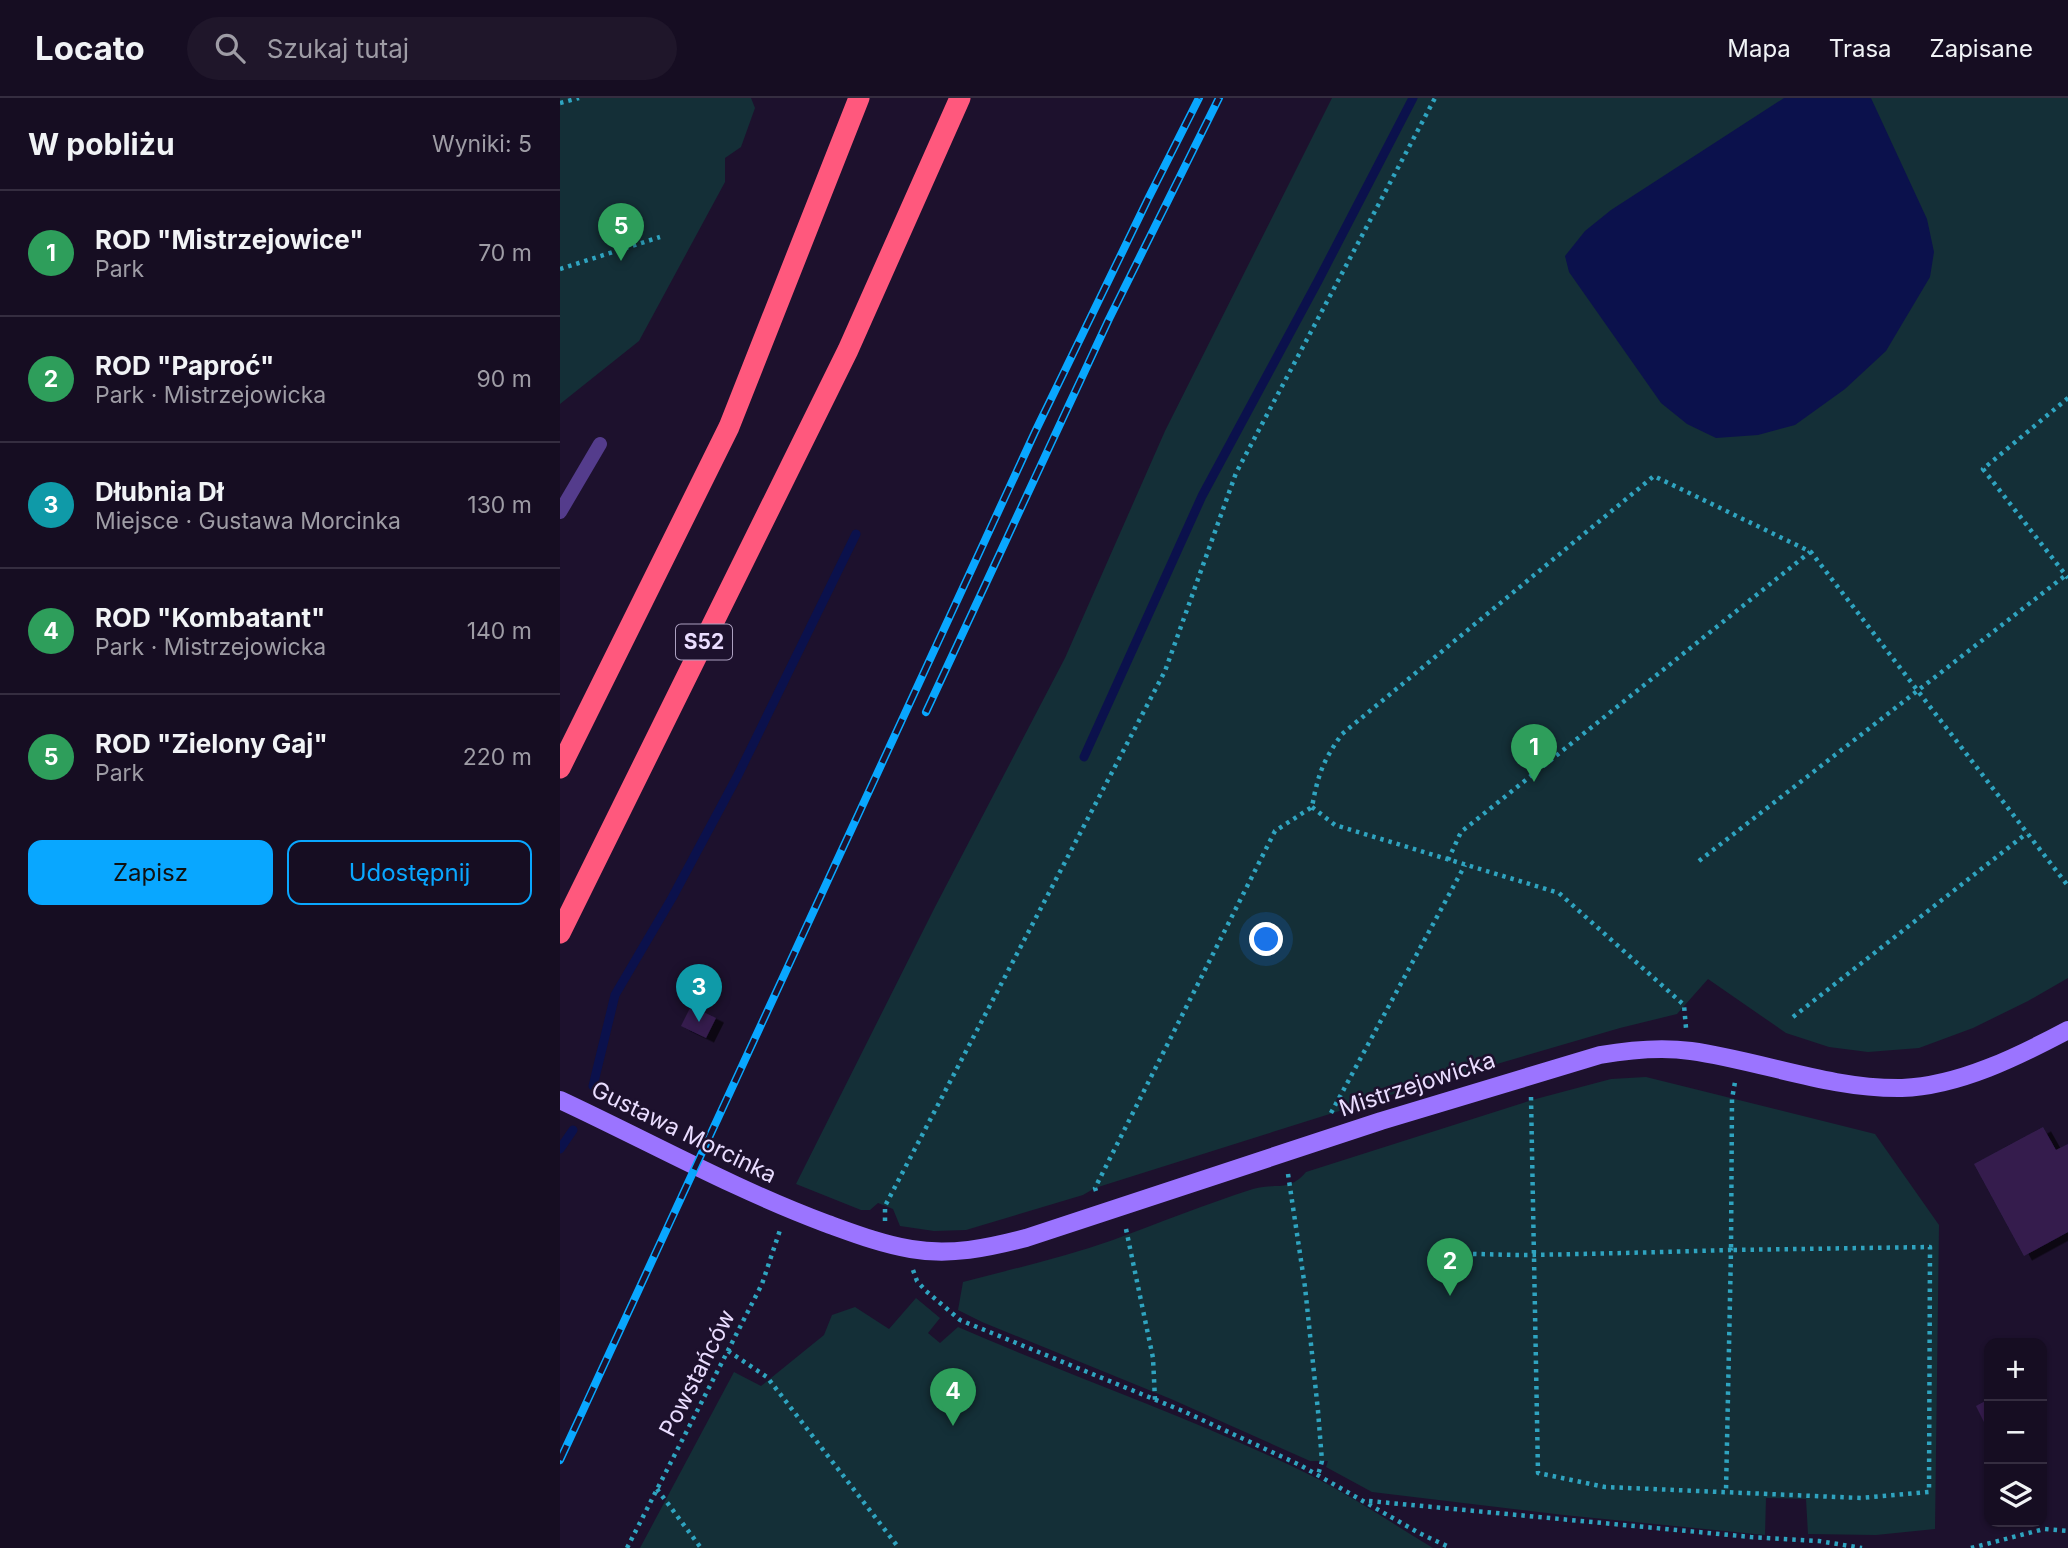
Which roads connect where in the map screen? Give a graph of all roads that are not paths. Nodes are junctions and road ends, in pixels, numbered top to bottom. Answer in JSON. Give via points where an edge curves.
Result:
{"nodes":[{"id":1,"x":859,"y":98,"type":"edge"},
{"id":2,"x":960,"y":98,"type":"edge"},
{"id":3,"x":600,"y":444,"type":"dead end"},
{"id":4,"x":560,"y":512,"type":"edge"},
{"id":5,"x":560,"y":768,"type":"edge"},
{"id":6,"x":560,"y":933,"type":"edge"},
{"id":7,"x":2068,"y":1030,"type":"edge"},
{"id":8,"x":560,"y":1100,"type":"edge"},
{"id":9,"x":786,"y":1209,"type":"joint"}],
"edges":[{"from":1,"to":5,"type":"highway","via":[[729,427]]},
{"from":2,"to":6,"type":"highway","number":"S52","via":[[848,350]]},
{"from":3,"to":4,"type":"lane"},
{"from":7,"to":9,"type":"street","name":"Mistrzejowicka","via":[[1977,1071],[1905,1088],[1790,1074],[1688,1050],[1633,1050],[1584,1059],[981,1249],[931,1251],[884,1243]]},
{"from":8,"to":9,"type":"street","name":"Gustawa Morcinka"}]}
